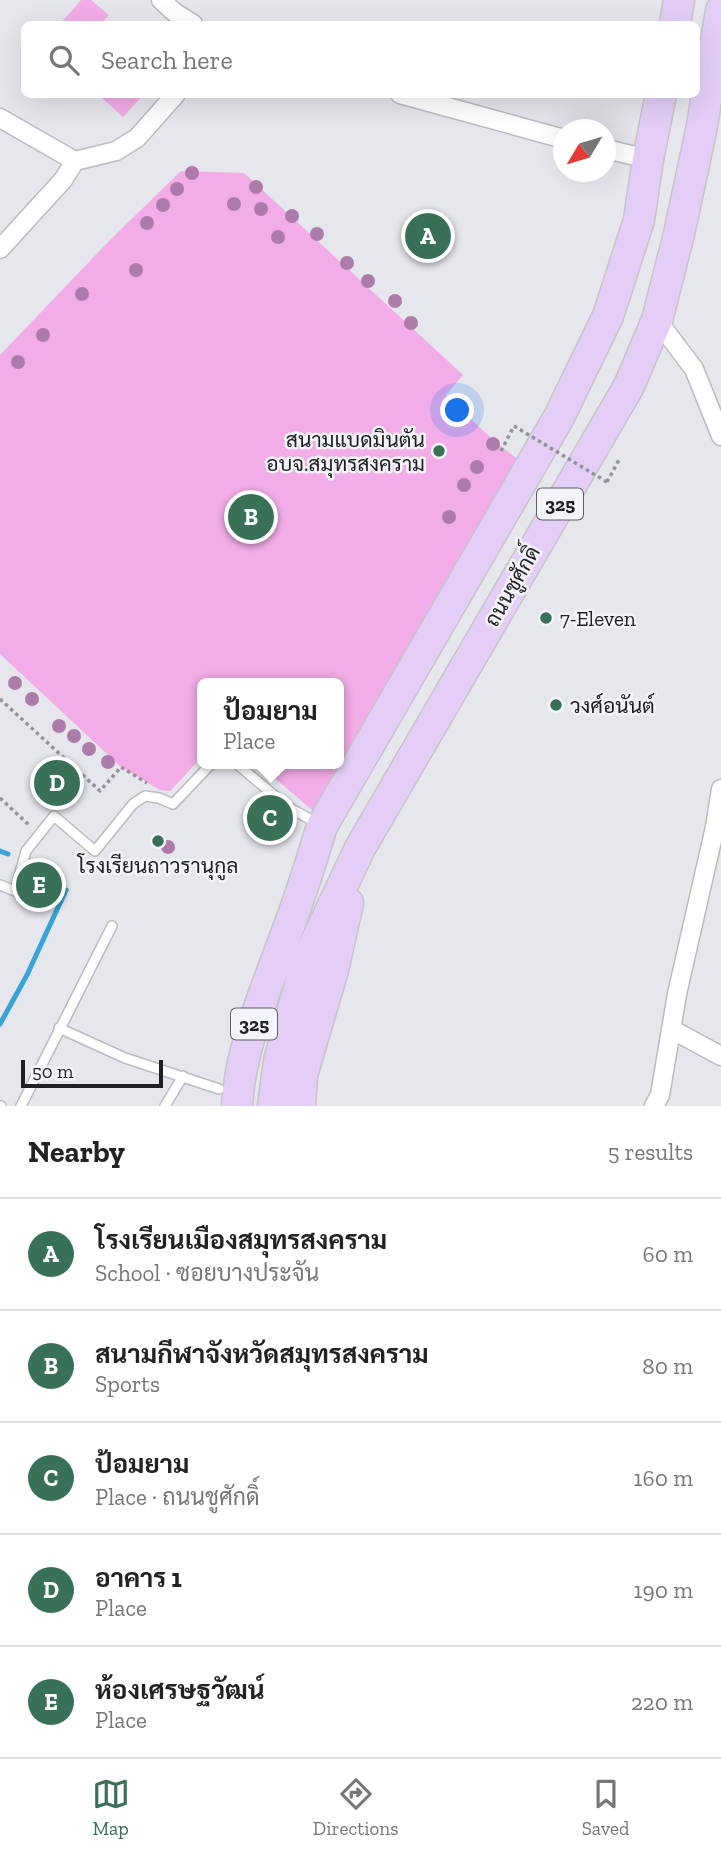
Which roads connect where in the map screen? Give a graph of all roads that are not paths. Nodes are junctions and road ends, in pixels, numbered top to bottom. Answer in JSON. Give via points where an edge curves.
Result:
{"nodes":[{"id":1,"x":680,"y":0,"type":"edge"},
{"id":2,"x":173,"y":4,"type":"edge"},
{"id":3,"x":721,"y":11,"type":"edge"},
{"id":4,"x":190,"y":21,"type":"edge"},
{"id":5,"x":676,"y":21,"type":"edge"},
{"id":6,"x":172,"y":98,"type":"edge"},
{"id":7,"x":415,"y":98,"type":"edge"},
{"id":8,"x":660,"y":98,"type":"edge"},
{"id":9,"x":0,"y":118,"type":"edge"},
{"id":10,"x":711,"y":134,"type":"edge"},
{"id":11,"x":553,"y":136,"type":"edge"},
{"id":12,"x":616,"y":151,"type":"edge"},
{"id":13,"x":648,"y":159,"type":"junction"},
{"id":14,"x":75,"y":161,"type":"junction"},
{"id":15,"x":0,"y":249,"type":"edge"},
{"id":16,"x":657,"y":320,"type":"junction"},
{"id":17,"x":721,"y":436,"type":"edge"},
{"id":18,"x":206,"y":769,"type":"edge"},
{"id":19,"x":243,"y":769,"type":"edge"},
{"id":20,"x":721,"y":789,"type":"edge"},
{"id":21,"x":322,"y":826,"type":"junction"},
{"id":22,"x":360,"y":848,"type":"junction"},
{"id":23,"x":0,"y":885,"type":"edge"},
{"id":24,"x":112,"y":926,"type":"dead end"},
{"id":25,"x":59,"y":1028,"type":"junction"},
{"id":26,"x":671,"y":1029,"type":"junction"},
{"id":27,"x":721,"y":1056,"type":"edge"},
{"id":28,"x":183,"y":1076,"type":"junction"},
{"id":29,"x":225,"y":1100,"type":"edge"},
{"id":30,"x":21,"y":1106,"type":"edge"},
{"id":31,"x":165,"y":1106,"type":"edge"},
{"id":32,"x":274,"y":1106,"type":"edge"},
{"id":33,"x":300,"y":1106,"type":"edge"},
{"id":34,"x":654,"y":1106,"type":"edge"}],
"edges":[{"from":1,"to":5,"type":"main road"},
{"from":2,"to":4,"type":"street"},
{"from":3,"to":10,"type":"main road","name":"ถนนชูศักดิ์","number":"325"},
{"from":6,"to":14,"type":"street","via":[[137,138],[116,151]]},
{"from":7,"to":11,"type":"street"},
{"from":8,"to":13,"type":"main road","name":"ถนนชูศักดิ์","number":"325"},
{"from":9,"to":14,"type":"street"},
{"from":10,"to":16,"type":"main road","name":"ถนนชูศักดิ์","number":"325"},
{"from":12,"to":13,"type":"street"},
{"from":13,"to":21,"type":"main road","name":"ถนนชูศักดิ์","number":"325","via":[[639,220],[608,316],[559,417]]},
{"from":14,"to":15,"type":"street"},
{"from":16,"to":17,"type":"street","via":[[694,369]]},
{"from":16,"to":22,"type":"main road","name":"ถนนชูศักดิ์","number":"325","via":[[629,386]]},
{"from":18,"to":23,"type":"lane","via":[[173,804],[145,796],[133,804],[95,851],[54,816],[26,851],[15,891]]},
{"from":19,"to":21,"type":"lane","via":[[288,807]]},
{"from":20,"to":26,"type":"street"},
{"from":21,"to":29,"type":"main road","name":"ถนนชูศักดิ์","number":"325","via":[[257,1010],[238,1083]]},
{"from":21,"to":29,"type":"main road","via":[[272,918],[242,1007]]},
{"from":22,"to":32,"type":"main road","name":"ถนนชูศักดิ์","number":"325","via":[[306,963],[279,1061]]},
{"from":22,"to":33,"type":"main road","via":[[333,970],[302,1076]]},
{"from":24,"to":25,"type":"lane"},
{"from":25,"to":28,"type":"lane","via":[[125,1058]]},
{"from":25,"to":30,"type":"lane"},
{"from":26,"to":27,"type":"street"},
{"from":26,"to":34,"type":"street"},
{"from":28,"to":29,"type":"lane"},
{"from":28,"to":31,"type":"lane"}]}
